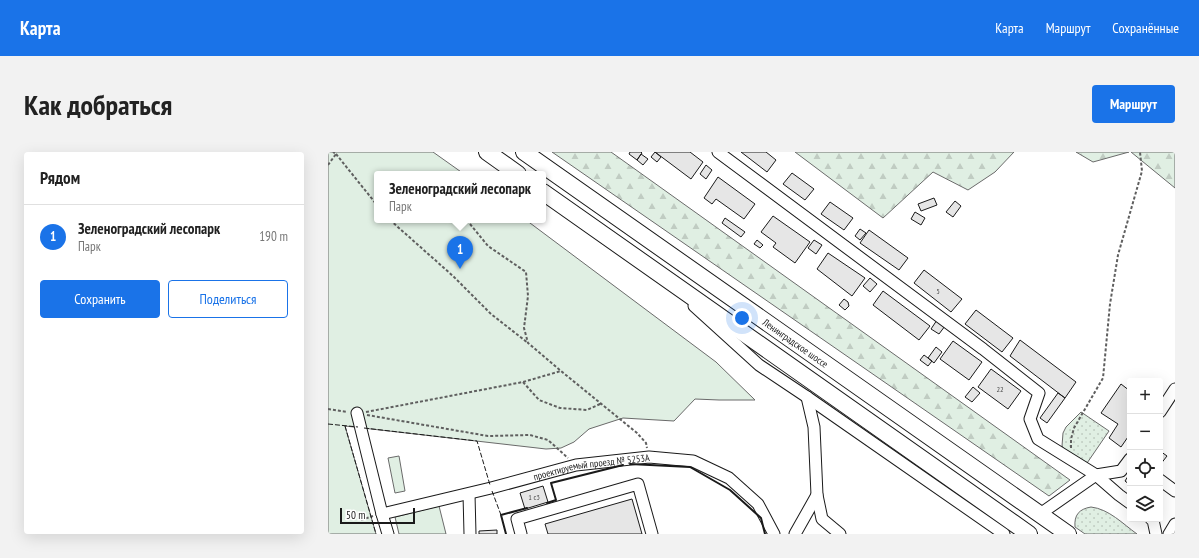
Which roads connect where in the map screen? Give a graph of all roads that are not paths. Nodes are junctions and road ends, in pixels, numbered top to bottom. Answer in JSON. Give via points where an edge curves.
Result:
{"nodes":[{"id":1,"x":487,"y":152,"type":"edge"},
{"id":2,"x":524,"y":152,"type":"edge"},
{"id":3,"x":718,"y":152,"type":"edge"},
{"id":4,"x":514,"y":171,"type":"edge"},
{"id":5,"x":546,"y":194,"type":"edge"},
{"id":6,"x":656,"y":272,"type":"junction"},
{"id":7,"x":1175,"y":389,"type":"edge"},
{"id":8,"x":807,"y":397,"type":"junction"},
{"id":9,"x":1163,"y":407,"type":"edge"},
{"id":10,"x":357,"y":413,"type":"road end"},
{"id":11,"x":1127,"y":464,"type":"edge"},
{"id":12,"x":1096,"y":475,"type":"junction"},
{"id":13,"x":1163,"y":482,"type":"edge"},
{"id":14,"x":1175,"y":491,"type":"edge"},
{"id":15,"x":469,"y":494,"type":"junction"},
{"id":16,"x":817,"y":495,"type":"junction"},
{"id":17,"x":1127,"y":502,"type":"edge"},
{"id":18,"x":382,"y":514,"type":"junction"},
{"id":19,"x":1040,"y":514,"type":"junction"},
{"id":20,"x":1153,"y":522,"type":"edge"},
{"id":21,"x":1175,"y":524,"type":"edge"},
{"id":22,"x":388,"y":534,"type":"edge"},
{"id":23,"x":470,"y":534,"type":"edge"},
{"id":24,"x":521,"y":534,"type":"edge"},
{"id":25,"x":652,"y":534,"type":"edge"},
{"id":26,"x":774,"y":534,"type":"edge"},
{"id":27,"x":795,"y":534,"type":"edge"},
{"id":28,"x":840,"y":534,"type":"edge"},
{"id":29,"x":1004,"y":534,"type":"edge"},
{"id":30,"x":1029,"y":534,"type":"edge"},
{"id":31,"x":1068,"y":534,"type":"edge"},
{"id":32,"x":1156,"y":534,"type":"edge"},
{"id":33,"x":1169,"y":534,"type":"edge"}],
"edges":[{"from":1,"to":4,"type":"highway"},
{"from":2,"to":19,"type":"highway","name":"Ленинградское шоссе"},
{"from":3,"to":12,"type":"lane","via":[[1040,393],[1030,419],[1038,439]]},
{"from":5,"to":6,"type":"highway"},
{"from":6,"to":8,"type":"lane","via":[[759,365]]},
{"from":6,"to":30,"type":"highway"},
{"from":7,"to":9,"type":"lane"},
{"from":8,"to":16,"type":"lane","via":[[814,427]]},
{"from":8,"to":29,"type":"lane"},
{"from":10,"to":18,"type":"lane"},
{"from":11,"to":12,"type":"lane","via":[[1122,471]]},
{"from":12,"to":17,"type":"lane"},
{"from":12,"to":19,"type":"lane"},
{"from":13,"to":14,"type":"lane"},
{"from":15,"to":18,"type":"lane","name":"проектируемый проезд № 5253А"},
{"from":15,"to":23,"type":"lane"},
{"from":15,"to":26,"type":"lane","name":"проектируемый проезд № 5253А","via":[[576,465],[649,457],[693,461],[729,478],[758,504]]},
{"from":16,"to":27,"type":"lane"},
{"from":16,"to":28,"type":"lane","via":[[822,519]]},
{"from":18,"to":22,"type":"lane"},
{"from":19,"to":31,"type":"highway","name":"Ленинградское шоссе"},
{"from":20,"to":32,"type":"lane"},
{"from":21,"to":33,"type":"lane"},
{"from":24,"to":25,"type":"lane","via":[[517,519],[638,484]]}]}
